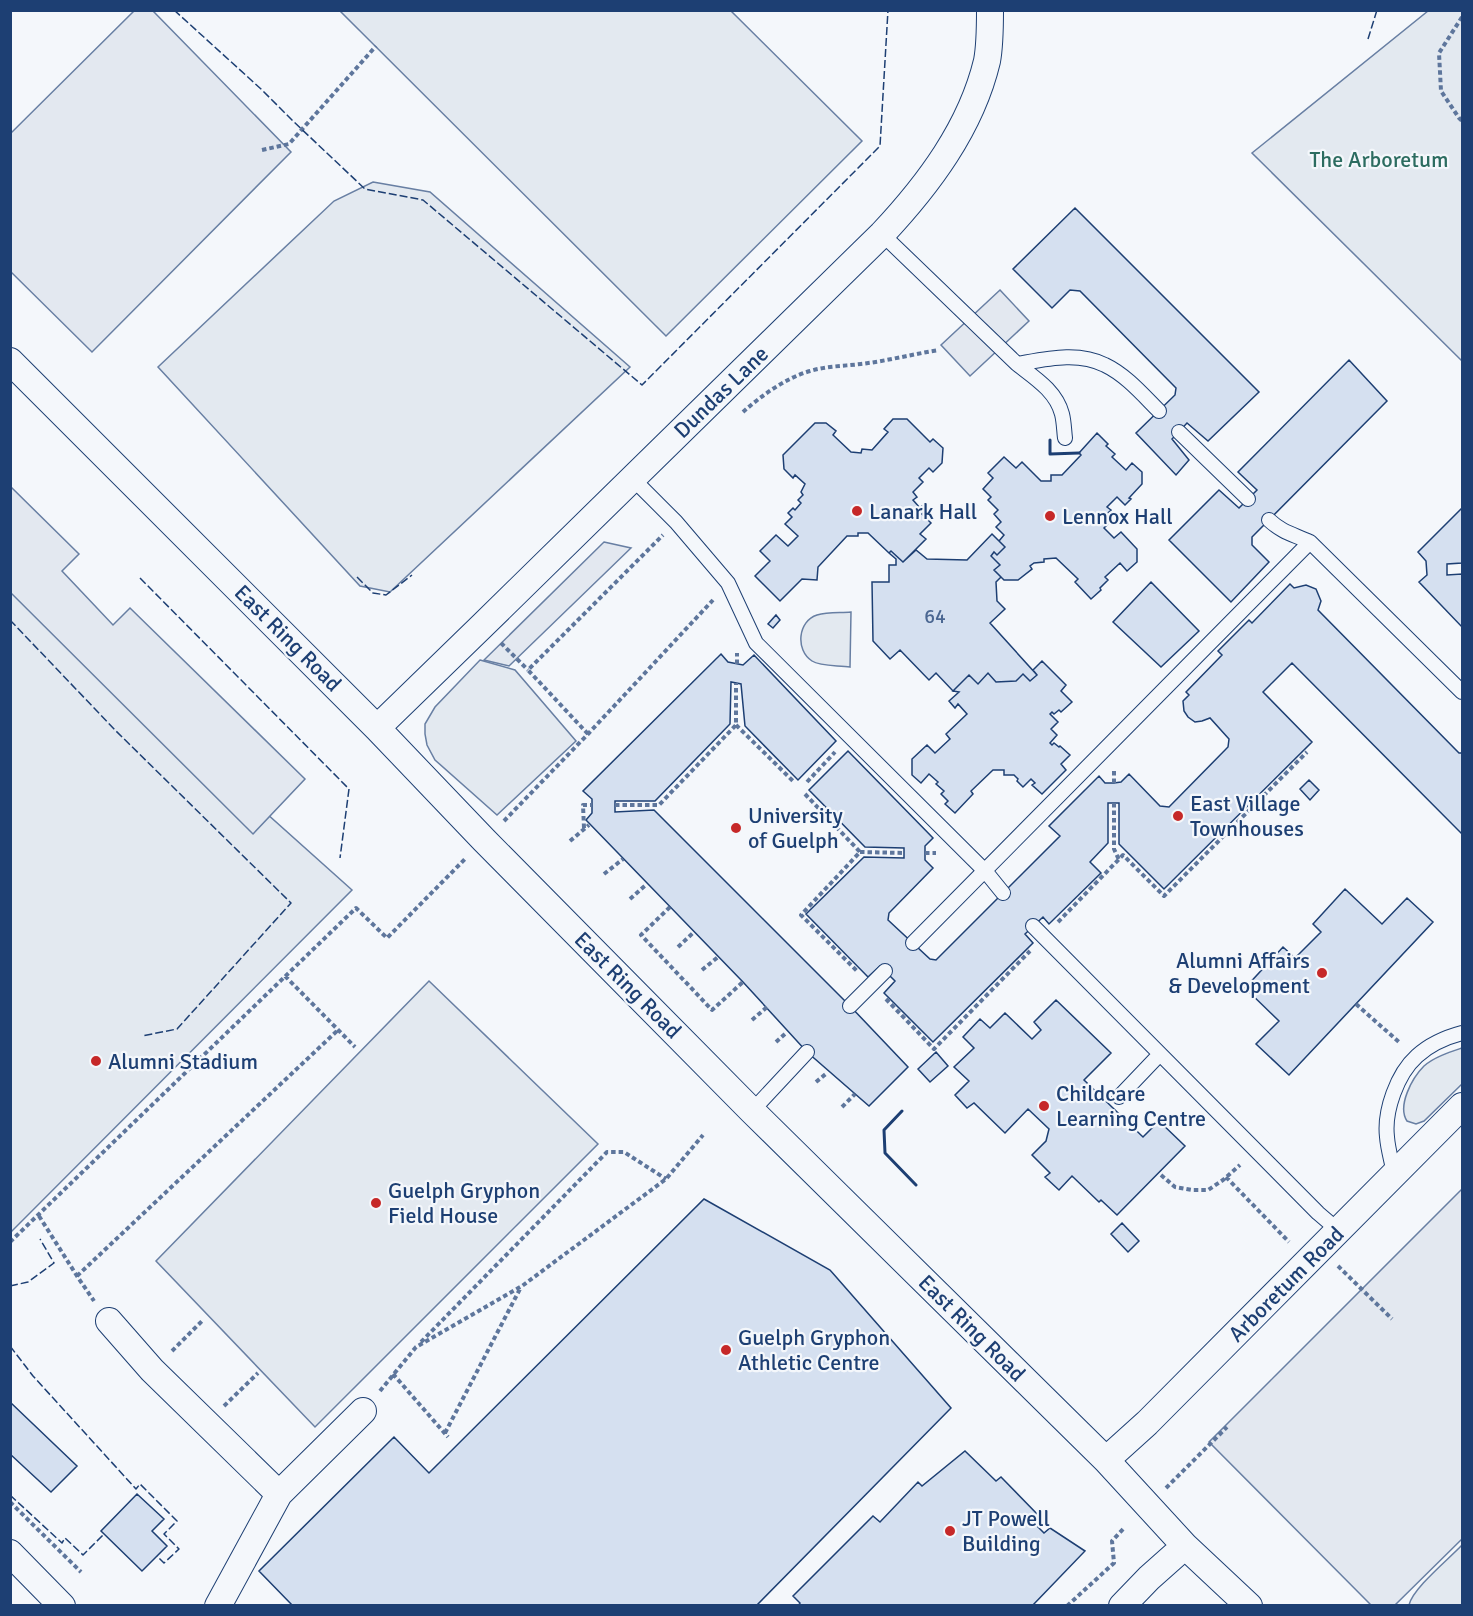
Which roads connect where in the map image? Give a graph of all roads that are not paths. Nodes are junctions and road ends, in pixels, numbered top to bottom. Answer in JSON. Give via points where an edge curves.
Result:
{"nodes":[{"id":1,"x":990,"y":10,"type":"edge"},
{"id":2,"x":882,"y":234,"type":"junction"},
{"id":3,"x":10,"y":361,"type":"edge"},
{"id":4,"x":1017,"y":364,"type":"junction"},
{"id":5,"x":1159,"y":411,"type":"dead end"},
{"id":6,"x":1179,"y":432,"type":"dead end"},
{"id":7,"x":1065,"y":438,"type":"dead end"},
{"id":8,"x":632,"y":478,"type":"junction"},
{"id":9,"x":1248,"y":500,"type":"dead end"},
{"id":10,"x":1269,"y":520,"type":"dead end"},
{"id":11,"x":1310,"y":542,"type":"junction"},
{"id":12,"x":1462,"y":692,"type":"edge"},
{"id":13,"x":377,"y":728,"type":"junction"},
{"id":14,"x":986,"y":872,"type":"junction"},
{"id":15,"x":1004,"y":893,"type":"dead end"},
{"id":16,"x":1034,"y":926,"type":"dead end"},
{"id":17,"x":913,"y":944,"type":"dead end"},
{"id":18,"x":885,"y":971,"type":"dead end"},
{"id":19,"x":850,"y":1006,"type":"dead end"},
{"id":20,"x":1462,"y":1033,"type":"edge"},
{"id":21,"x":807,"y":1052,"type":"dead end"},
{"id":22,"x":1160,"y":1054,"type":"junction"},
{"id":23,"x":1119,"y":1097,"type":"dead end"},
{"id":24,"x":1462,"y":1106,"type":"edge"},
{"id":25,"x":752,"y":1111,"type":"junction"},
{"id":26,"x":1394,"y":1174,"type":"junction"},
{"id":27,"x":1338,"y":1231,"type":"junction"},
{"id":28,"x":109,"y":1321,"type":"road end"},
{"id":29,"x":363,"y":1411,"type":"road end"},
{"id":30,"x":1106,"y":1460,"type":"junction"},
{"id":31,"x":279,"y":1494,"type":"junction"},
{"id":32,"x":1185,"y":1546,"type":"junction"},
{"id":33,"x":10,"y":1552,"type":"edge"},
{"id":34,"x":62,"y":1605,"type":"edge"},
{"id":35,"x":218,"y":1605,"type":"edge"},
{"id":36,"x":1122,"y":1605,"type":"edge"},
{"id":37,"x":1249,"y":1605,"type":"edge"}],
"edges":[{"from":1,"to":2,"type":"street","name":"Dundas Lane","via":[[987,61],[958,135]]},
{"from":2,"to":4,"type":"lane"},
{"from":2,"to":8,"type":"street","name":"Dundas Lane"},
{"from":3,"to":13,"type":"street","name":"East Ring Road"},
{"from":4,"to":5,"type":"lane","via":[[1051,357],[1085,357],[1122,376]]},
{"from":4,"to":7,"type":"lane","via":[[1058,402]]},
{"from":6,"to":9,"type":"lane"},
{"from":8,"to":13,"type":"street","name":"Dundas Lane"},
{"from":8,"to":14,"type":"lane","via":[[728,583],[756,643]]},
{"from":10,"to":11,"type":"lane"},
{"from":11,"to":12,"type":"lane"},
{"from":11,"to":14,"type":"lane"},
{"from":13,"to":25,"type":"street","name":"East Ring Road"},
{"from":14,"to":15,"type":"lane"},
{"from":14,"to":17,"type":"lane"},
{"from":16,"to":22,"type":"lane"},
{"from":18,"to":19,"type":"lane"},
{"from":20,"to":26,"type":"lane","via":[[1416,1057],[1399,1080],[1388,1111],[1387,1136]]},
{"from":21,"to":25,"type":"lane"},
{"from":22,"to":23,"type":"lane"},
{"from":22,"to":27,"type":"lane"},
{"from":24,"to":26,"type":"street","name":"Arboretum Road"},
{"from":25,"to":30,"type":"street","name":"East Ring Road"},
{"from":26,"to":27,"type":"street","name":"Arboretum Road"},
{"from":27,"to":30,"type":"street","name":"Arboretum Road"},
{"from":28,"to":31,"type":"street","via":[[152,1370]]},
{"from":29,"to":31,"type":"street"},
{"from":30,"to":32,"type":"street","name":"East Ring Road"},
{"from":31,"to":35,"type":"street"},
{"from":32,"to":36,"type":"street"},
{"from":32,"to":37,"type":"street","name":"East Ring Road"},
{"from":33,"to":34,"type":"street"}]}
